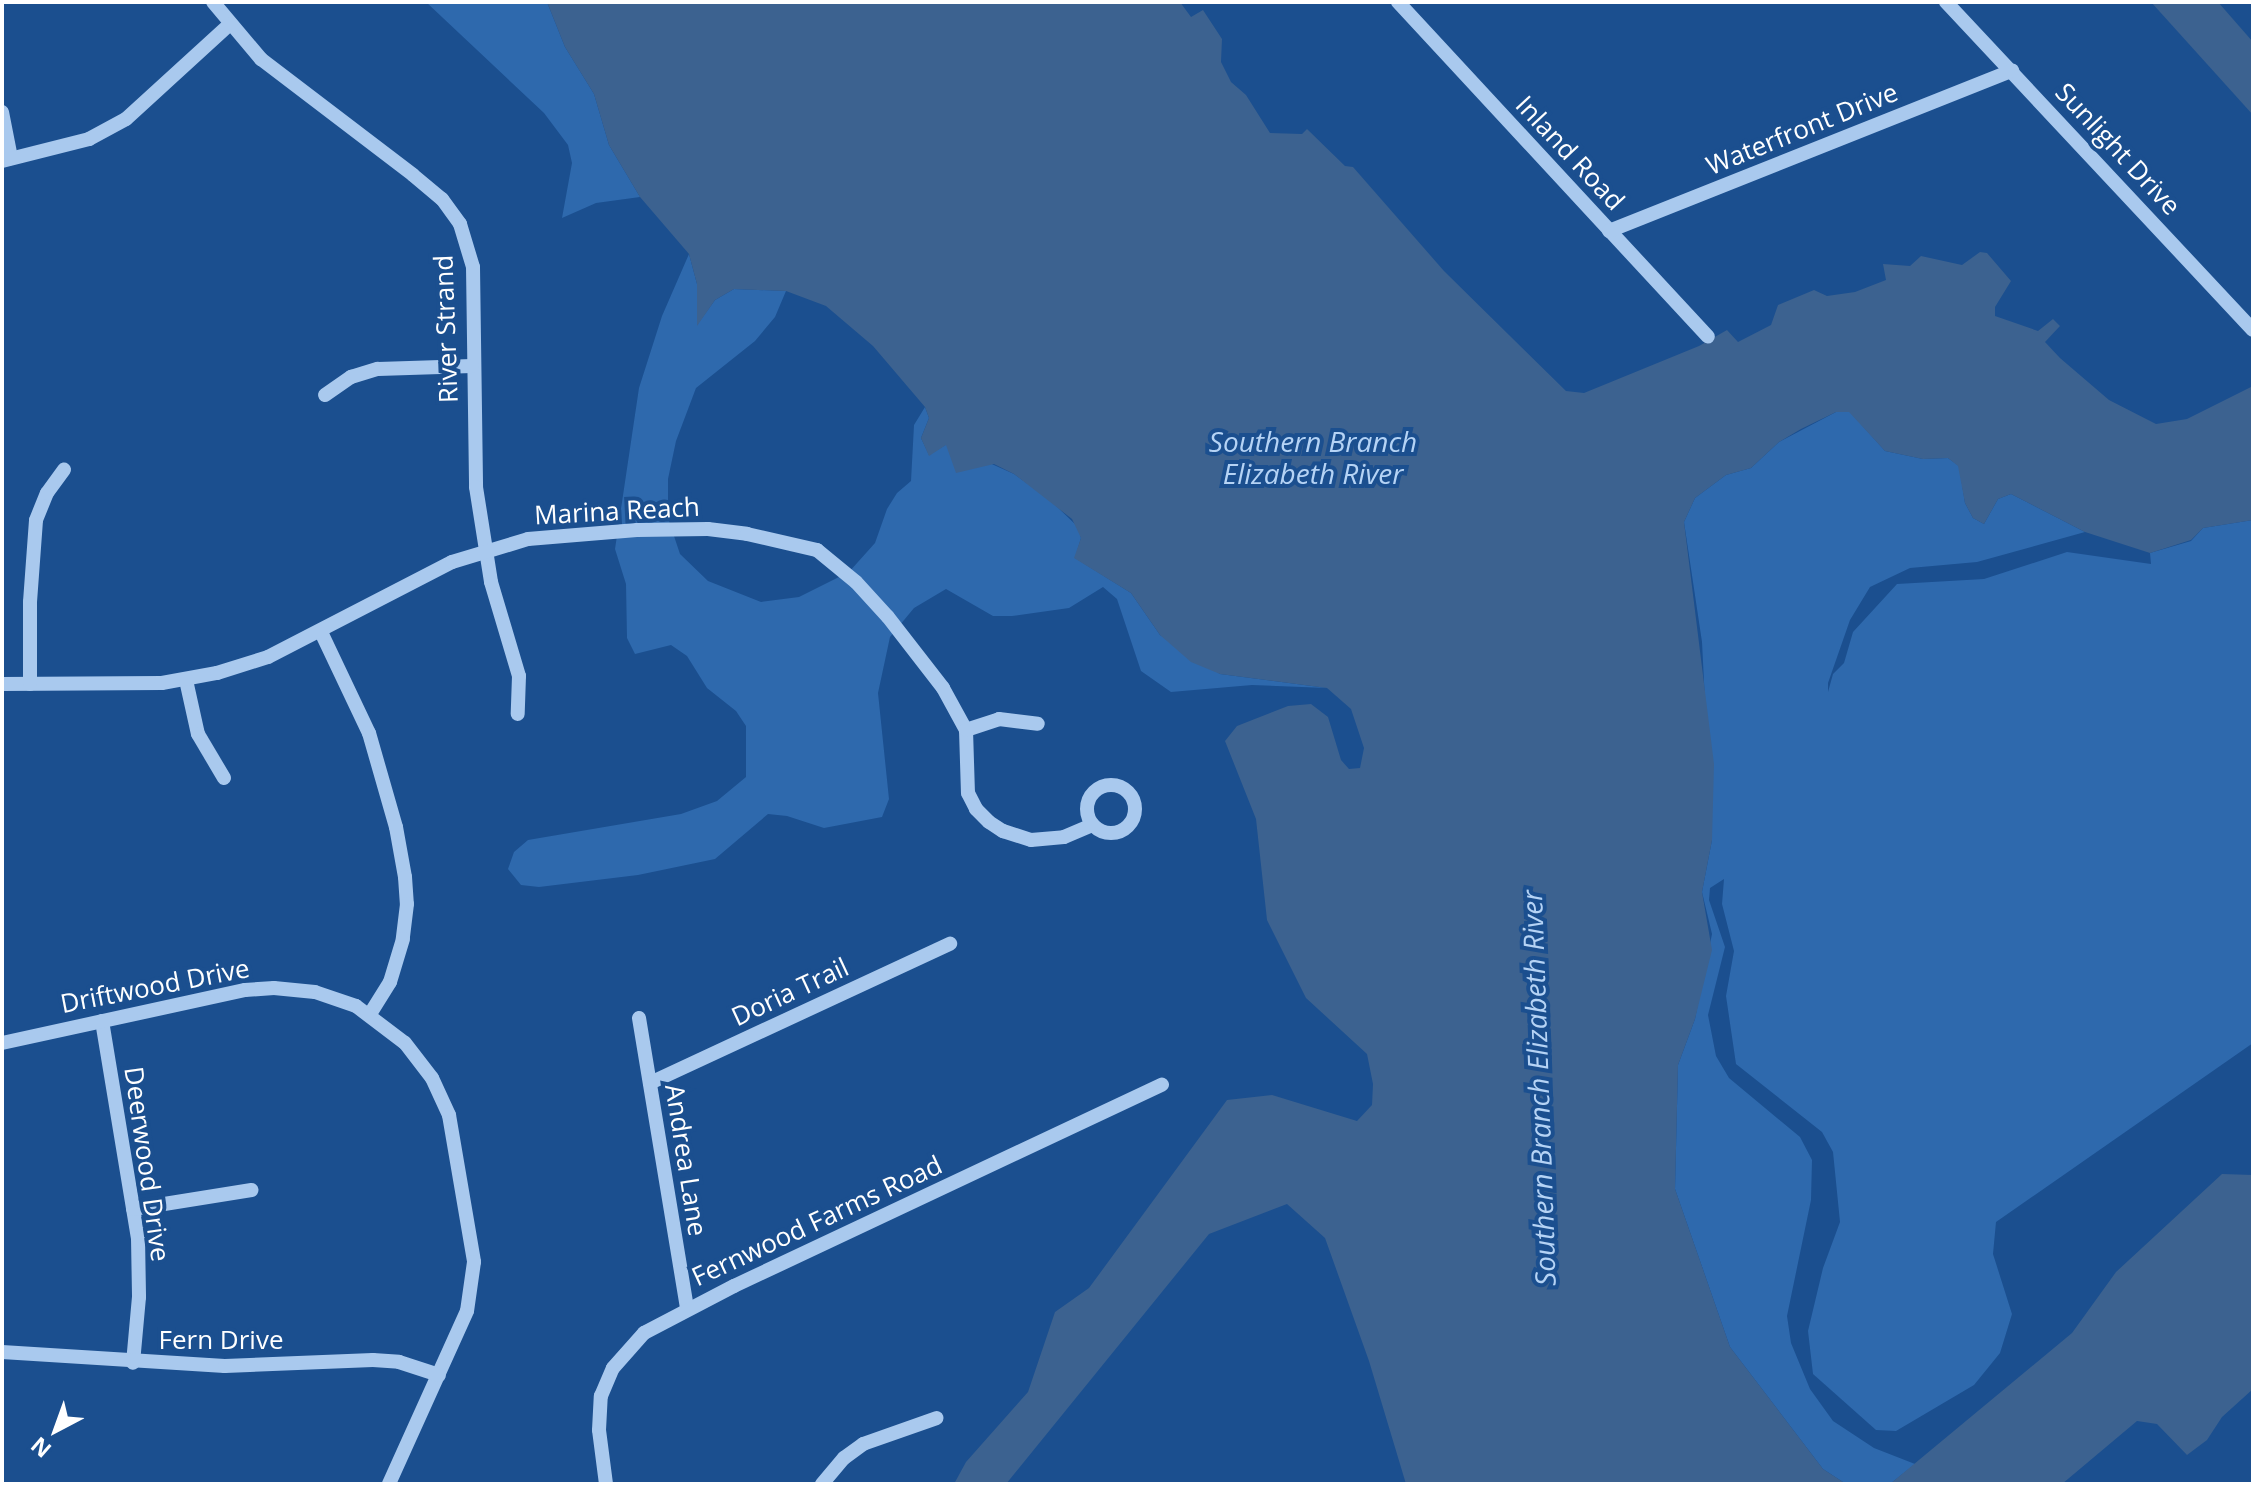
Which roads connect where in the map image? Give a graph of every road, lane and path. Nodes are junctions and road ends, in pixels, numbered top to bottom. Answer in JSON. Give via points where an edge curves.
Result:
{"nodes":[{"id":1,"x":213,"y":2,"type":"edge"},
{"id":2,"x":1398,"y":2,"type":"edge"},
{"id":3,"x":1946,"y":2,"type":"edge"},
{"id":4,"x":230,"y":24,"type":"junction"},
{"id":5,"x":2012,"y":71,"type":"junction"},
{"id":6,"x":2,"y":112,"type":"edge"},
{"id":7,"x":7,"y":160,"type":"edge"},
{"id":8,"x":1609,"y":231,"type":"junction"},
{"id":9,"x":2253,"y":330,"type":"edge"},
{"id":10,"x":1708,"y":337,"type":"dead end"},
{"id":11,"x":472,"y":366,"type":"junction"},
{"id":12,"x":325,"y":395,"type":"dead end"},
{"id":13,"x":64,"y":470,"type":"dead end"},
{"id":14,"x":484,"y":552,"type":"junction"},
{"id":15,"x":321,"y":632,"type":"junction"},
{"id":16,"x":186,"y":680,"type":"junction"},
{"id":17,"x":2,"y":684,"type":"edge"},
{"id":18,"x":30,"y":684,"type":"junction"},
{"id":19,"x":518,"y":714,"type":"dead end"},
{"id":20,"x":1038,"y":724,"type":"dead end"},
{"id":21,"x":966,"y":730,"type":"junction"},
{"id":22,"x":224,"y":778,"type":"dead end"},
{"id":23,"x":1092,"y":825,"type":"dead end"},
{"id":24,"x":950,"y":944,"type":"dead end"},
{"id":25,"x":370,"y":1014,"type":"junction"},
{"id":26,"x":639,"y":1018,"type":"dead end"},
{"id":27,"x":102,"y":1021,"type":"junction"},
{"id":28,"x":2,"y":1043,"type":"edge"},
{"id":29,"x":650,"y":1083,"type":"junction"},
{"id":30,"x":1162,"y":1085,"type":"dead end"},
{"id":31,"x":251,"y":1190,"type":"dead end"},
{"id":32,"x":133,"y":1209,"type":"junction"},
{"id":33,"x":687,"y":1309,"type":"junction"},
{"id":34,"x":2,"y":1352,"type":"edge"},
{"id":35,"x":133,"y":1363,"type":"junction"},
{"id":36,"x":439,"y":1375,"type":"junction"},
{"id":37,"x":937,"y":1418,"type":"dead end"},
{"id":38,"x":389,"y":1484,"type":"edge"},
{"id":39,"x":606,"y":1484,"type":"edge"},
{"id":40,"x":822,"y":1484,"type":"edge"}],
"edges":[{"from":1,"to":4,"type":"street","name":"River Strand"},
{"from":2,"to":8,"type":"street","name":"Inland Road"},
{"from":3,"to":5,"type":"street","name":"Sunlight Drive"},
{"from":4,"to":7,"type":"street","via":[[126,119],[89,139]]},
{"from":4,"to":11,"type":"street","name":"River Strand","via":[[261,59],[413,175],[455,215],[473,267]]},
{"from":5,"to":8,"type":"street","name":"Waterfront Drive"},
{"from":5,"to":9,"type":"street","name":"Sunlight Drive"},
{"from":6,"to":7,"type":"street"},
{"from":8,"to":10,"type":"street","name":"Inland Road"},
{"from":11,"to":12,"type":"street","via":[[378,369],[351,377]]},
{"from":11,"to":14,"type":"street","name":"River Strand","via":[[473,451]]},
{"from":13,"to":18,"type":"street","via":[[36,520]]},
{"from":14,"to":15,"type":"street","name":"Marina Reach","via":[[405,585]]},
{"from":14,"to":19,"type":"street","name":"River Strand","via":[[519,676]]},
{"from":14,"to":21,"type":"street","name":"Marina Reach","via":[[574,533],[708,529],[817,550],[856,582],[914,648]]},
{"from":15,"to":16,"type":"street","name":"Marina Reach","via":[[243,666]]},
{"from":15,"to":25,"type":"street","via":[[373,744],[405,877],[407,915],[400,950],[390,982]]},
{"from":16,"to":18,"type":"street","name":"Marina Reach"},
{"from":16,"to":22,"type":"street","via":[[198,734]]},
{"from":17,"to":18,"type":"street","name":"Marina Reach"},
{"from":20,"to":21,"type":"street","via":[[999,719]]},
{"from":21,"to":23,"type":"street","name":"Marina Reach","via":[[968,793],[989,822],[1031,840],[1064,837]]},
{"from":24,"to":29,"type":"street","name":"Doria Trail"},
{"from":25,"to":27,"type":"street","name":"Driftwood Drive","via":[[315,992],[274,988]]},
{"from":25,"to":36,"type":"street","name":"Driftwood Drive","via":[[405,1043],[432,1078],[449,1115],[455,1145],[473,1287]]},
{"from":26,"to":29,"type":"street","name":"Andrea Lane"},
{"from":27,"to":28,"type":"street","name":"Driftwood Drive"},
{"from":27,"to":32,"type":"street","name":"Deerwood Drive"},
{"from":29,"to":33,"type":"street","name":"Andrea Lane"},
{"from":30,"to":33,"type":"street","name":"Fernwood Farms Road"},
{"from":31,"to":32,"type":"street"},
{"from":32,"to":35,"type":"street","name":"Deerwood Drive","via":[[140,1268]]},
{"from":33,"to":39,"type":"street","name":"Fernwood Farms Road","via":[[644,1333],[626,1350],[604,1386],[598,1414]]},
{"from":34,"to":35,"type":"street","name":"Fern Drive"},
{"from":35,"to":36,"type":"street","name":"Fern Drive","via":[[225,1366],[373,1360]]},
{"from":36,"to":38,"type":"street","name":"Driftwood Drive"},
{"from":37,"to":40,"type":"street","via":[[863,1444]]}]}
